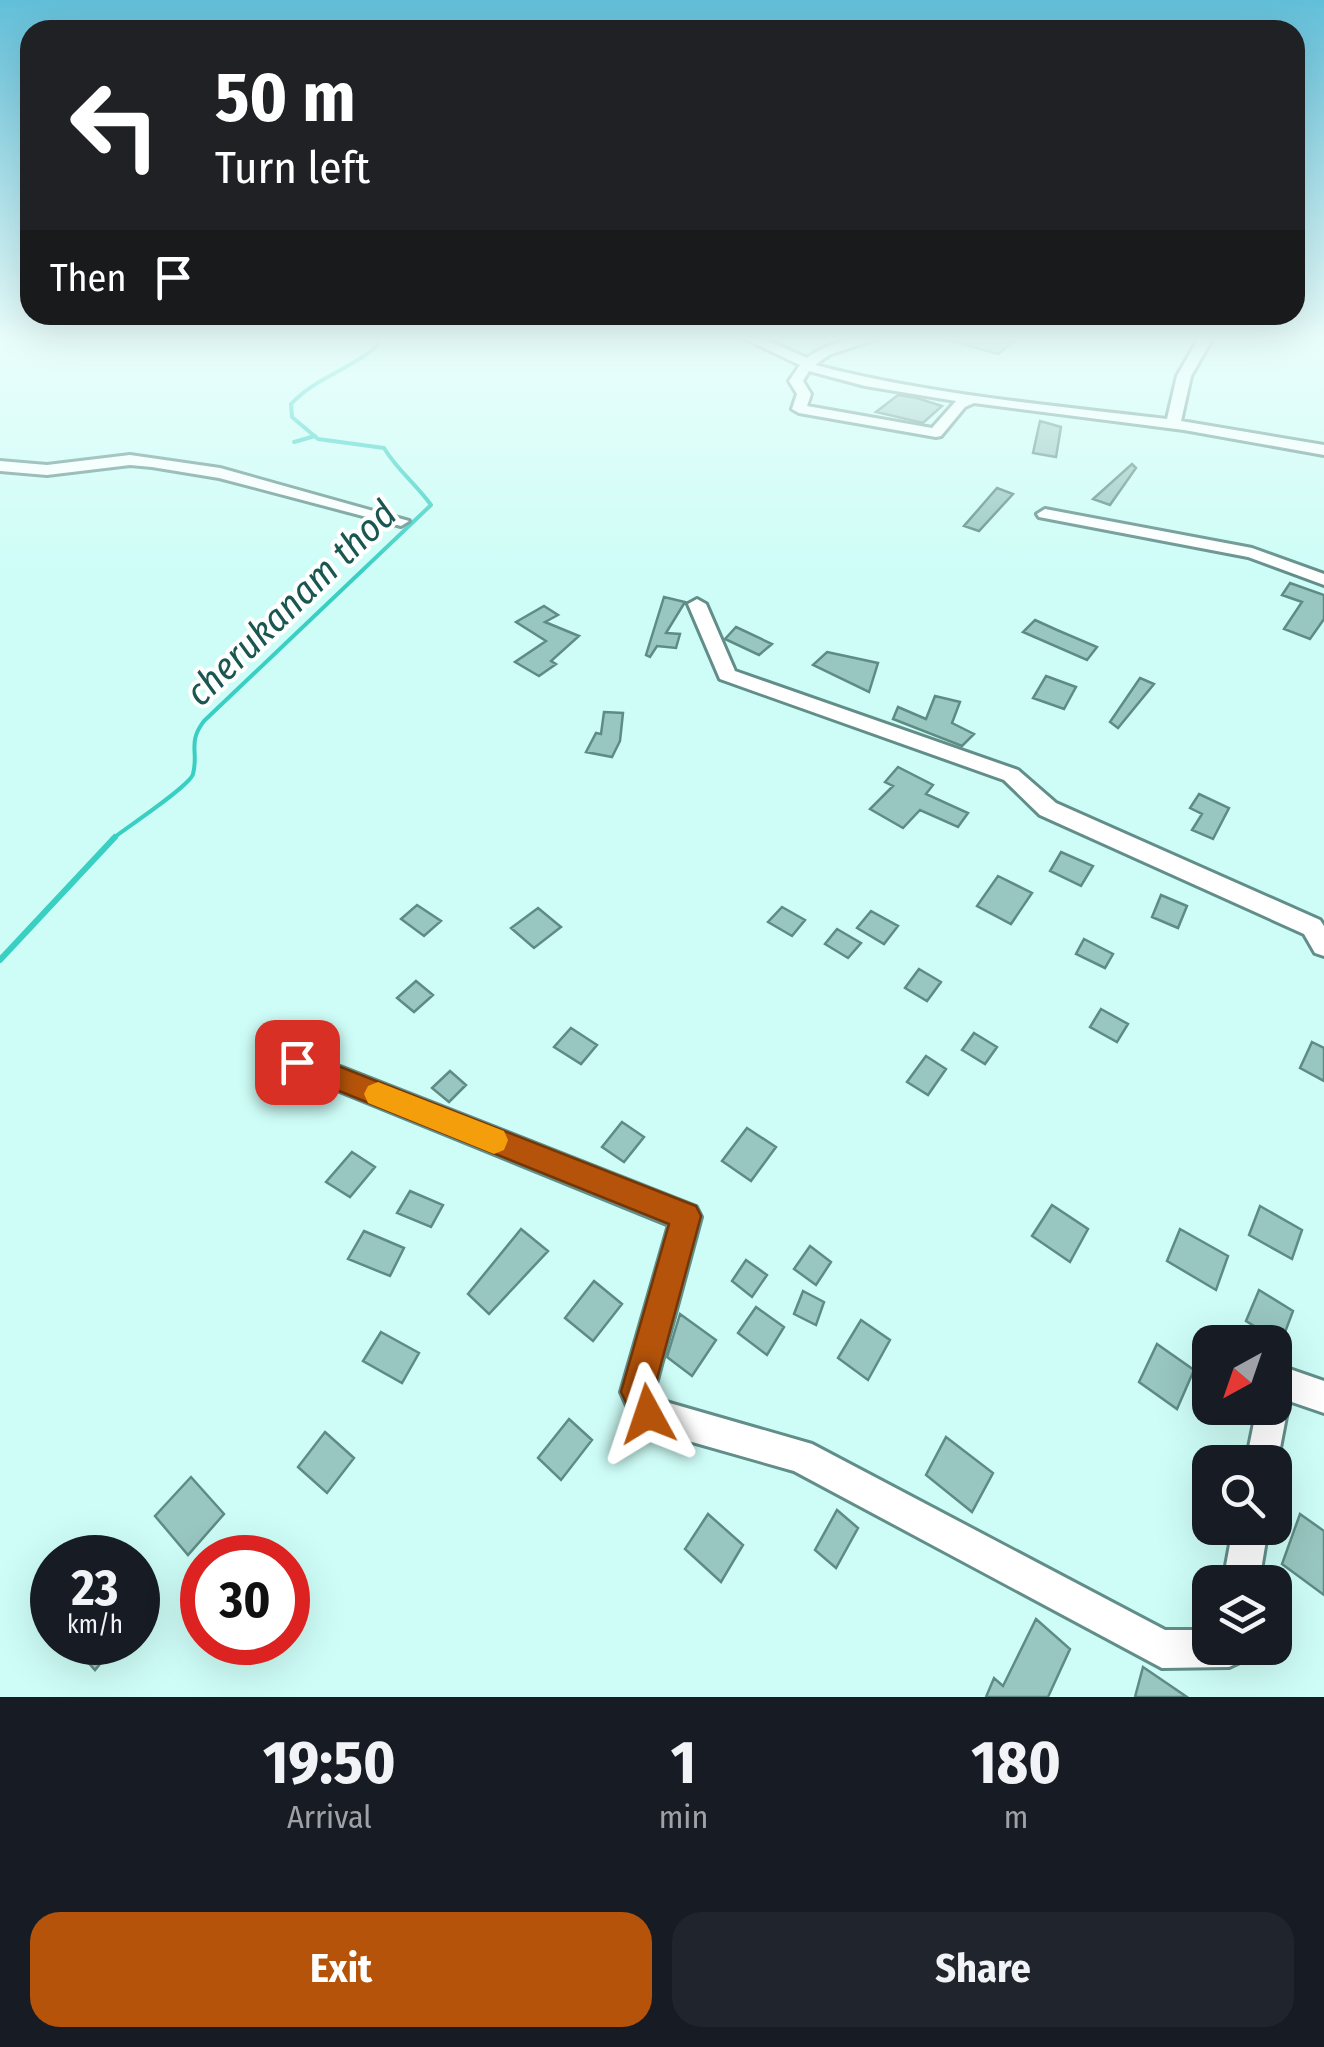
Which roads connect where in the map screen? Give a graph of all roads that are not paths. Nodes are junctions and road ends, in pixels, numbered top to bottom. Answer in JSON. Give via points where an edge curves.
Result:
{"nodes":[{"id":1,"x":834,"y":415,"type":"edge"},
{"id":2,"x":951,"y":415,"type":"edge"},
{"id":3,"x":1097,"y":415,"type":"edge"},
{"id":4,"x":1175,"y":415,"type":"edge"},
{"id":5,"x":1173,"y":425,"type":"junction"},
{"id":6,"x":1324,"y":450,"type":"edge"},
{"id":7,"x":0,"y":466,"type":"edge"},
{"id":8,"x":1045,"y":514,"type":"dead end"},
{"id":9,"x":401,"y":521,"type":"dead end"},
{"id":10,"x":1324,"y":580,"type":"edge"},
{"id":11,"x":696,"y":604,"type":"dead end"},
{"id":12,"x":1324,"y":946,"type":"edge"},
{"id":13,"x":297,"y":1062,"type":"dead end"},
{"id":14,"x":1292,"y":1386,"type":"edge"},
{"id":15,"x":1324,"y":1396,"type":"edge"},
{"id":16,"x":1192,"y":1649,"type":"edge"}],
"edges":[{"from":1,"to":2,"type":"street","via":[[936,434]]},
{"from":3,"to":5,"type":"street"},
{"from":4,"to":5,"type":"street"},
{"from":5,"to":6,"type":"street"},
{"from":7,"to":9,"type":"street","via":[[47,470],[152,462]]},
{"from":8,"to":10,"type":"street","via":[[1252,553]]},
{"from":11,"to":12,"type":"street","via":[[727,675],[1011,775],[1048,809],[1312,926]]},
{"from":13,"to":16,"type":"street","via":[[686,1216],[637,1392],[648,1414],[800,1456],[1162,1649]]},
{"from":14,"to":15,"type":"street"}]}
